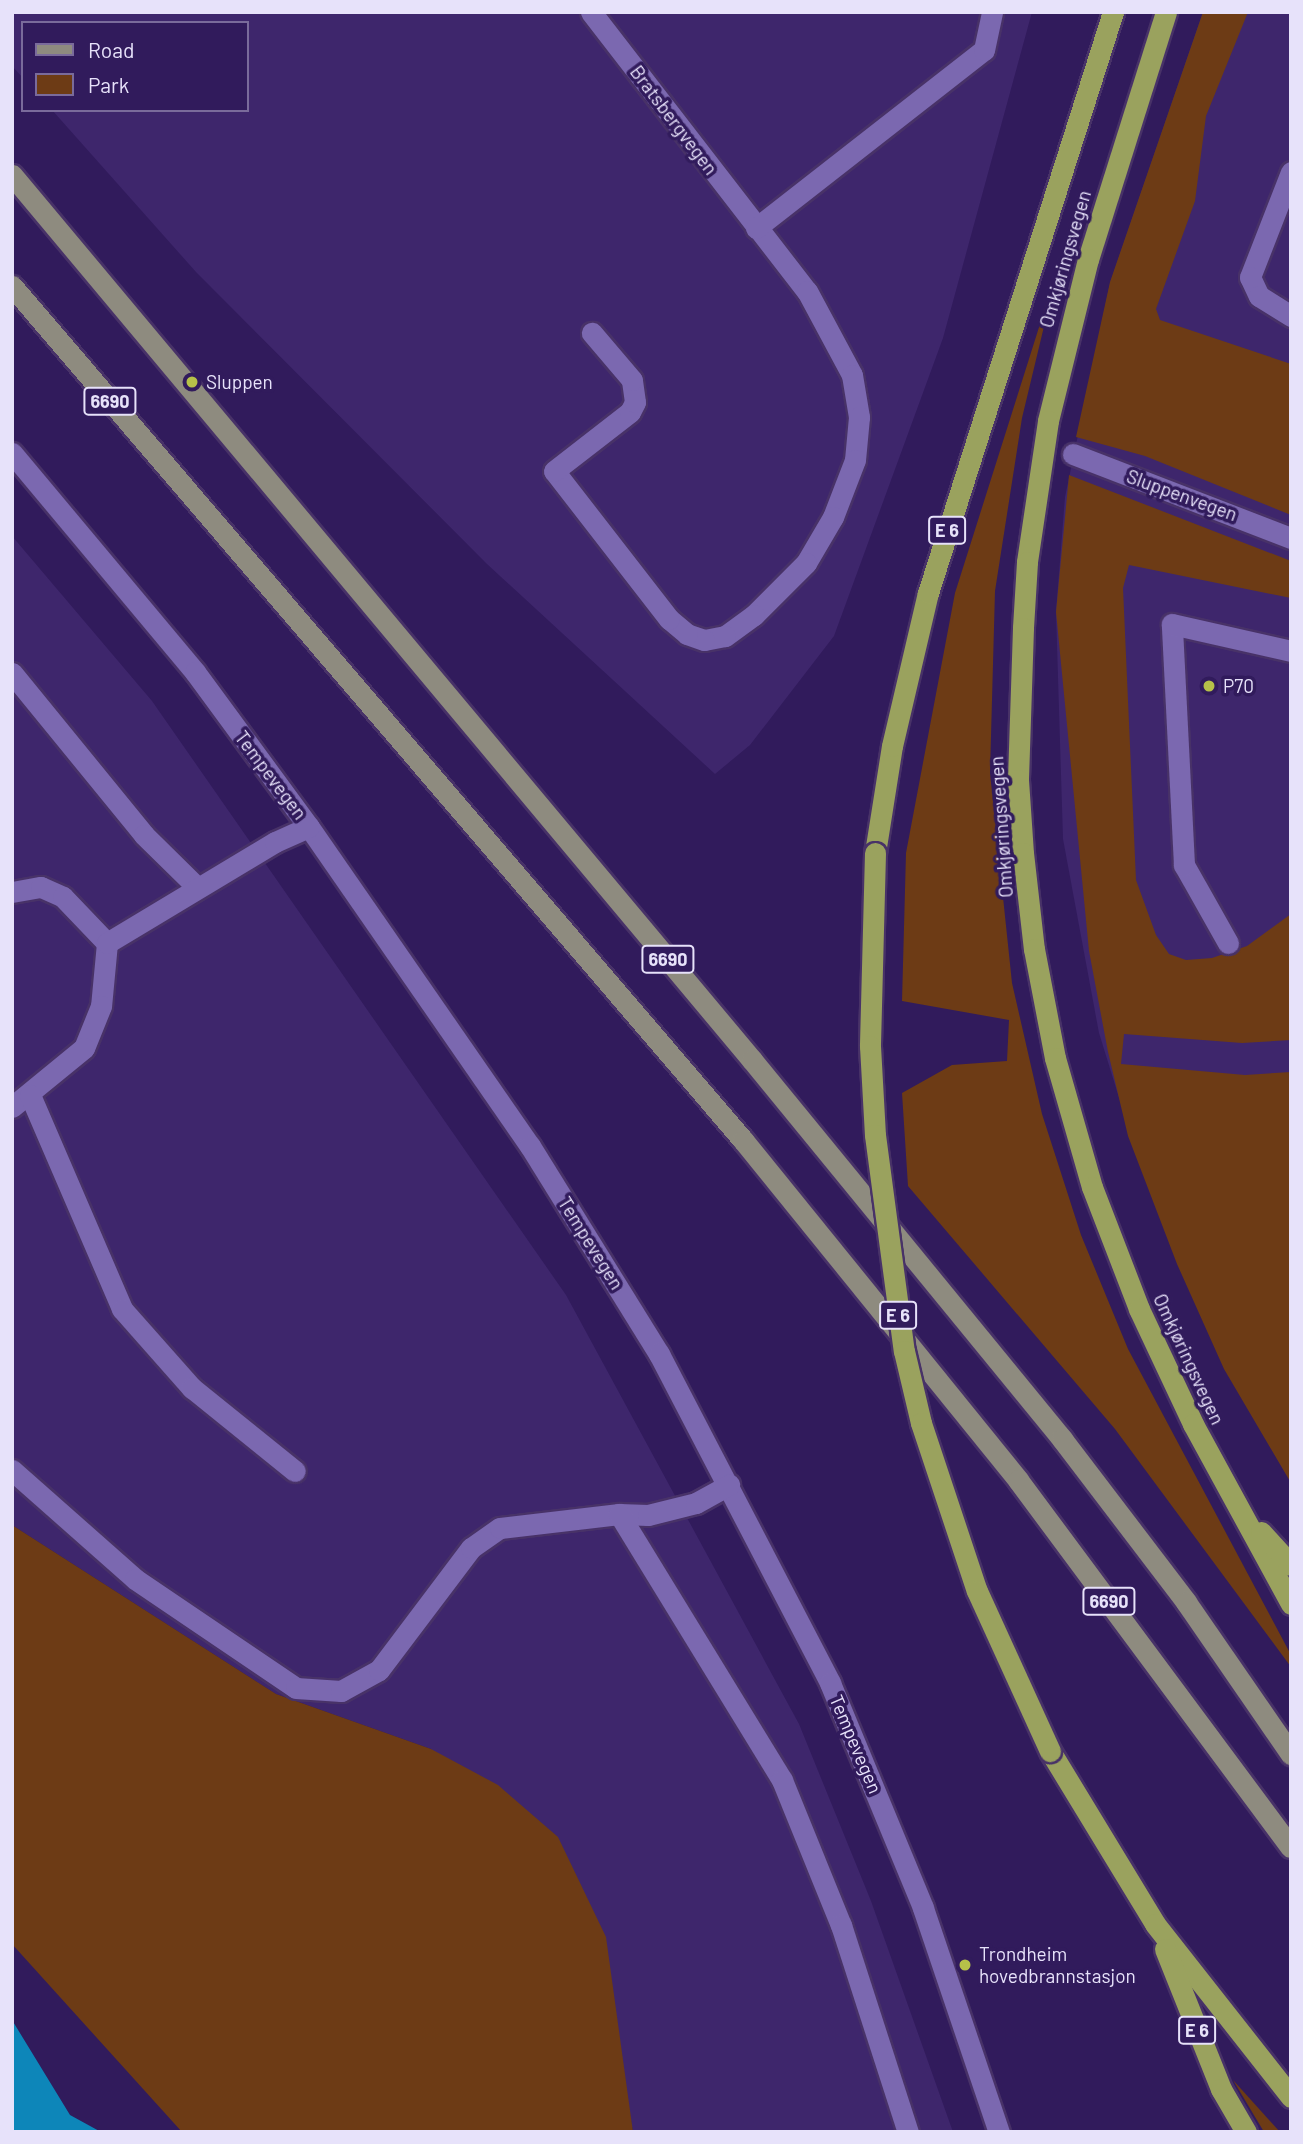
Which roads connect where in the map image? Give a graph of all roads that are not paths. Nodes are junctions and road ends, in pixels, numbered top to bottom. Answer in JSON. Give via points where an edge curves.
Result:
{"nodes":[{"id":1,"x":592,"y":12,"type":"edge"},
{"id":2,"x":992,"y":12,"type":"edge"},
{"id":3,"x":1114,"y":12,"type":"edge"},
{"id":4,"x":1166,"y":12,"type":"edge"},
{"id":5,"x":1291,"y":172,"type":"edge"},
{"id":6,"x":12,"y":175,"type":"edge"},
{"id":7,"x":756,"y":228,"type":"junction"},
{"id":8,"x":12,"y":286,"type":"edge"},
{"id":9,"x":1291,"y":316,"type":"edge"},
{"id":10,"x":593,"y":333,"type":"dead end"},
{"id":11,"x":12,"y":453,"type":"edge"},
{"id":12,"x":1073,"y":454,"type":"dead end"},
{"id":13,"x":1291,"y":538,"type":"edge"},
{"id":14,"x":1291,"y":651,"type":"edge"},
{"id":15,"x":12,"y":673,"type":"edge"},
{"id":16,"x":309,"y":827,"type":"junction"},
{"id":17,"x":197,"y":887,"type":"junction"},
{"id":18,"x":12,"y":892,"type":"edge"},
{"id":19,"x":107,"y":943,"type":"junction"},
{"id":20,"x":1228,"y":943,"type":"dead end"},
{"id":21,"x":21,"y":1101,"type":"edge"},
{"id":22,"x":12,"y":1470,"type":"edge"},
{"id":23,"x":295,"y":1471,"type":"dead end"},
{"id":24,"x":729,"y":1485,"type":"junction"},
{"id":25,"x":1236,"y":1504,"type":"junction"},
{"id":26,"x":618,"y":1514,"type":"junction"},
{"id":27,"x":1291,"y":1565,"type":"edge"},
{"id":28,"x":1291,"y":1604,"type":"edge"},
{"id":29,"x":1291,"y":1754,"type":"edge"},
{"id":30,"x":1291,"y":1847,"type":"edge"},
{"id":31,"x":1155,"y":1924,"type":"junction"},
{"id":32,"x":1291,"y":2097,"type":"edge"},
{"id":33,"x":908,"y":2132,"type":"edge"},
{"id":34,"x":999,"y":2132,"type":"edge"},
{"id":35,"x":1246,"y":2132,"type":"edge"}],
"edges":[{"from":1,"to":7,"type":"street","name":"Bratsbergvegen"},
{"from":2,"to":7,"type":"street","via":[[984,50]]},
{"from":3,"to":31,"type":"highway","name":"Omkjøringsvegen","number":"E 6","bridge":true,"via":[[928,593],[892,746],[875,853],[870,1046],[875,1135],[904,1351],[921,1423],[977,1591],[1050,1751]]},
{"from":4,"to":25,"type":"highway","name":"Omkjøringsvegen","via":[[1088,260],[1048,421],[1027,562],[1018,780],[1034,949],[1055,1058],[1092,1187],[1139,1309]]},
{"from":5,"to":9,"type":"street","via":[[1250,277],[1259,296]]},
{"from":6,"to":29,"type":"main road","number":"6690","via":[[752,1060],[1054,1430],[1186,1602]]},
{"from":7,"to":10,"type":"street","name":"Bratsbergvegen","via":[[807,291],[834,335],[852,375],[859,417],[855,460],[833,517],[806,563],[754,615],[725,636],[704,640],[687,634],[669,619],[554,471],[630,412],[635,402],[632,380]]},
{"from":8,"to":30,"type":"main road","number":"6690","via":[[760,1161],[1018,1480]]},
{"from":11,"to":16,"type":"street","name":"Tempevegen","via":[[195,672]]},
{"from":12,"to":13,"type":"street","name":"Sluppenvegen"},
{"from":14,"to":20,"type":"street","via":[[1172,624],[1184,865]]},
{"from":15,"to":17,"type":"street","via":[[145,835]]},
{"from":16,"to":17,"type":"street"},
{"from":16,"to":24,"type":"street","name":"Tempevegen","via":[[432,1000],[594,1245]]},
{"from":17,"to":19,"type":"street"},
{"from":18,"to":19,"type":"street","via":[[41,887],[63,897]]},
{"from":19,"to":21,"type":"street","via":[[101,1006],[84,1048]]},
{"from":21,"to":23,"type":"street","via":[[122,1309],[192,1388]]},
{"from":22,"to":26,"type":"street","via":[[135,1579],[296,1688],[307,1689],[341,1691],[379,1670],[471,1548],[500,1528]]},
{"from":24,"to":26,"type":"street","via":[[696,1503],[648,1516]]},
{"from":24,"to":34,"type":"street","name":"Tempevegen","via":[[830,1683],[876,1789],[923,1908]]},
{"from":25,"to":27,"type":"highway"},
{"from":25,"to":28,"type":"highway","name":"Omkjøringsvegen"},
{"from":26,"to":33,"type":"street","via":[[782,1780],[841,1925]]},
{"from":31,"to":32,"type":"highway","number":"E 6"},
{"from":31,"to":35,"type":"highway","number":"E 6","via":[[1221,2089]]}]}
